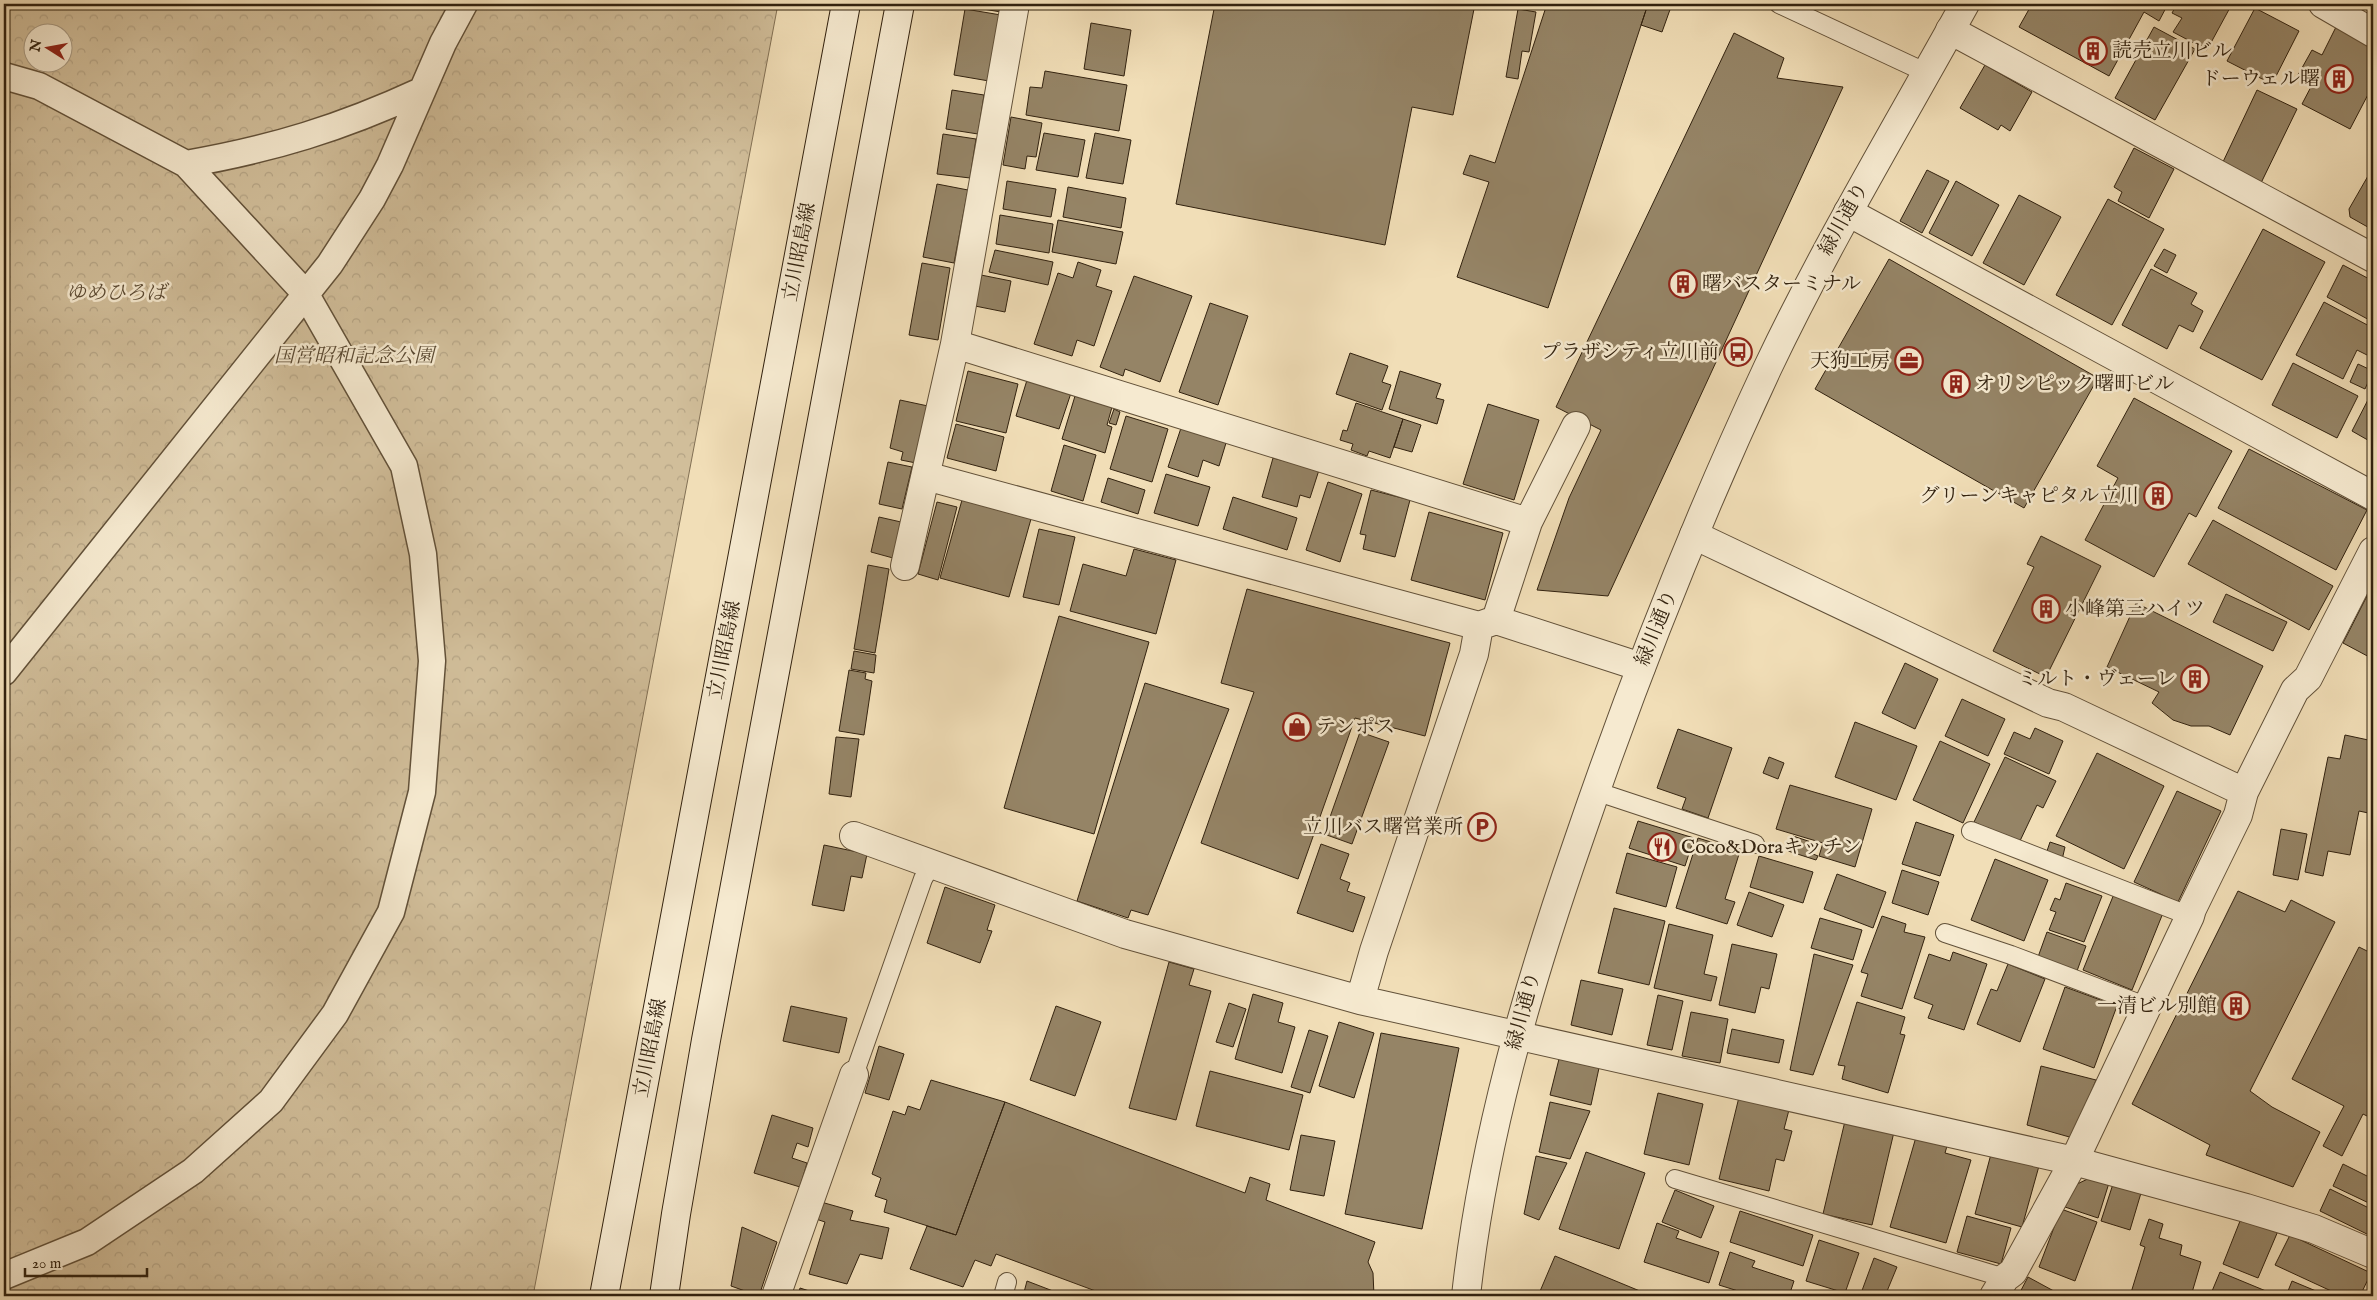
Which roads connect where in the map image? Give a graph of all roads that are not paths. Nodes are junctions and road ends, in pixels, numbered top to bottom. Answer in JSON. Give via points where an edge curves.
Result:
{"nodes":[{"id":1,"x":464,"y":4,"type":"edge"},
{"id":2,"x":846,"y":4,"type":"edge"},
{"id":3,"x":900,"y":4,"type":"edge"},
{"id":4,"x":1016,"y":4,"type":"edge"},
{"id":5,"x":1779,"y":4,"type":"edge"},
{"id":6,"x":1965,"y":4,"type":"edge"},
{"id":7,"x":2323,"y":4,"type":"edge"},
{"id":8,"x":1950,"y":30,"type":"junction"},
{"id":9,"x":2373,"y":33,"type":"edge"},
{"id":10,"x":1926,"y":73,"type":"junction"},
{"id":11,"x":4,"y":76,"type":"edge"},
{"id":12,"x":420,"y":91,"type":"junction"},
{"id":13,"x":186,"y":164,"type":"junction"},
{"id":14,"x":1848,"y":212,"type":"junction"},
{"id":15,"x":2373,"y":258,"type":"edge"},
{"id":16,"x":305,"y":294,"type":"junction"},
{"id":17,"x":955,"y":344,"type":"junction"},
{"id":18,"x":1576,"y":426,"type":"dead end"},
{"id":19,"x":926,"y":476,"type":"junction"},
{"id":20,"x":2373,"y":496,"type":"edge"},
{"id":21,"x":1528,"y":522,"type":"junction"},
{"id":22,"x":1694,"y":535,"type":"junction"},
{"id":23,"x":2373,"y":551,"type":"edge"},
{"id":24,"x":905,"y":566,"type":"dead end"},
{"id":25,"x":1488,"y":623,"type":"junction"},
{"id":26,"x":1641,"y":667,"type":"junction"},
{"id":27,"x":4,"y":672,"type":"edge"},
{"id":28,"x":1595,"y":791,"type":"junction"},
{"id":29,"x":2244,"y":792,"type":"junction"},
{"id":30,"x":1971,"y":831,"type":"dead end"},
{"id":31,"x":854,"y":836,"type":"dead end"},
{"id":32,"x":1755,"y":844,"type":"dead end"},
{"id":33,"x":931,"y":864,"type":"junction"},
{"id":34,"x":2190,"y":916,"type":"junction"},
{"id":35,"x":1945,"y":933,"type":"dead end"},
{"id":36,"x":1360,"y":1000,"type":"junction"},
{"id":37,"x":2148,"y":1007,"type":"junction"},
{"id":38,"x":1517,"y":1034,"type":"junction"},
{"id":39,"x":854,"y":1075,"type":"joint"},
{"id":40,"x":2074,"y":1161,"type":"junction"},
{"id":41,"x":1675,"y":1179,"type":"dead end"},
{"id":42,"x":2373,"y":1254,"type":"edge"},
{"id":43,"x":4,"y":1276,"type":"edge"},
{"id":44,"x":2000,"y":1287,"type":"edge"},
{"id":45,"x":604,"y":1296,"type":"edge"},
{"id":46,"x":664,"y":1296,"type":"edge"},
{"id":47,"x":776,"y":1296,"type":"edge"},
{"id":48,"x":1466,"y":1296,"type":"edge"}],
"edges":[{"from":1,"to":12,"type":"street"},
{"from":2,"to":45,"type":"street","name":"立川昭島線"},
{"from":3,"to":46,"type":"street","via":[[708,1031]]},
{"from":4,"to":17,"type":"street"},
{"from":5,"to":10,"type":"lane"},
{"from":6,"to":8,"type":"street","name":"緑川通り"},
{"from":7,"to":9,"type":"street"},
{"from":8,"to":10,"type":"street","name":"緑川通り"},
{"from":8,"to":15,"type":"street"},
{"from":10,"to":14,"type":"street","name":"緑川通り"},
{"from":11,"to":13,"type":"street","via":[[39,86]]},
{"from":12,"to":13,"type":"street","via":[[306,137]]},
{"from":12,"to":16,"type":"street","via":[[390,165],[372,199],[330,264]]},
{"from":13,"to":16,"type":"street"},
{"from":14,"to":20,"type":"street"},
{"from":14,"to":22,"type":"street","name":"緑川通り","via":[[1768,367]]},
{"from":16,"to":27,"type":"street"},
{"from":16,"to":43,"type":"street","via":[[404,466],[423,554],[432,661],[422,792],[391,912],[335,1014],[270,1101],[192,1172],[87,1242]]},
{"from":17,"to":19,"type":"street"},
{"from":17,"to":21,"type":"street"},
{"from":18,"to":21,"type":"street"},
{"from":19,"to":24,"type":"street"},
{"from":19,"to":25,"type":"street"},
{"from":21,"to":25,"type":"street"},
{"from":22,"to":26,"type":"street","name":"緑川通り"},
{"from":22,"to":29,"type":"street"},
{"from":23,"to":29,"type":"street","via":[[2308,678],[2295,690]]},
{"from":25,"to":26,"type":"street"},
{"from":25,"to":36,"type":"street","via":[[1474,654]]},
{"from":26,"to":28,"type":"street","name":"緑川通り"},
{"from":28,"to":32,"type":"lane"},
{"from":28,"to":38,"type":"street","name":"緑川通り","via":[[1544,940]]},
{"from":29,"to":34,"type":"street","via":[[2238,816]]},
{"from":30,"to":34,"type":"lane"},
{"from":31,"to":33,"type":"street"},
{"from":33,"to":36,"type":"street","via":[[1125,934]]},
{"from":33,"to":39,"type":"lane"},
{"from":34,"to":37,"type":"street"},
{"from":35,"to":37,"type":"lane"},
{"from":36,"to":38,"type":"street"},
{"from":37,"to":40,"type":"street"},
{"from":38,"to":40,"type":"street","via":[[1553,1045]]},
{"from":38,"to":48,"type":"street","name":"緑川通り","via":[[1492,1141]]},
{"from":39,"to":47,"type":"street"},
{"from":40,"to":42,"type":"street","via":[[2314,1229]]},
{"from":40,"to":44,"type":"street","via":[[2013,1272]]},
{"from":41,"to":44,"type":"lane"}]}
